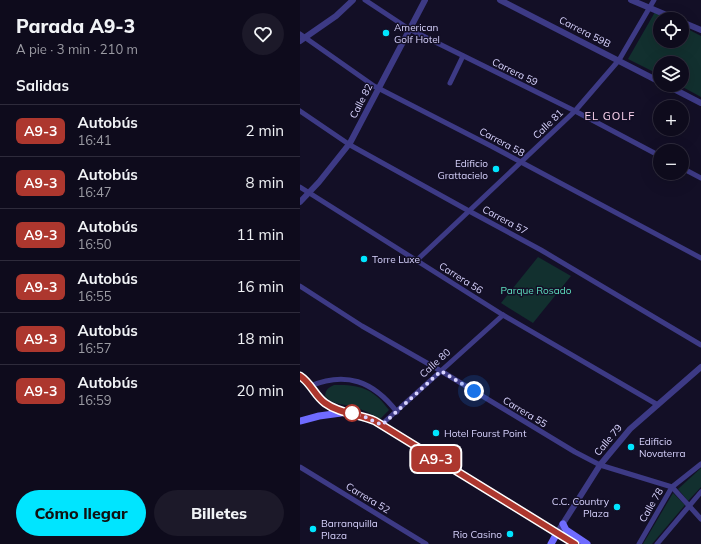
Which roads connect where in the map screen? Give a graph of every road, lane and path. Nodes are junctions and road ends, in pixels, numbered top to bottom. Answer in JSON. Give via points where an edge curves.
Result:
{"nodes":[{"id":1,"x":353,"y":0,"type":"edge"},
{"id":2,"x":365,"y":0,"type":"edge"},
{"id":3,"x":425,"y":0,"type":"edge"},
{"id":4,"x":500,"y":0,"type":"edge"},
{"id":5,"x":631,"y":0,"type":"edge"},
{"id":6,"x":654,"y":0,"type":"edge"},
{"id":7,"x":650,"y":8,"type":"junction"},
{"id":8,"x":659,"y":12,"type":"edge"},
{"id":9,"x":689,"y":25,"type":"edge"},
{"id":10,"x":409,"y":30,"type":"junction"},
{"id":11,"x":701,"y":30,"type":"edge"},
{"id":12,"x":302,"y":38,"type":"edge"},
{"id":13,"x":463,"y":56,"type":"junction"},
{"id":14,"x":619,"y":60,"type":"junction"},
{"id":15,"x":653,"y":78,"type":"edge"},
{"id":16,"x":450,"y":83,"type":"dead end"},
{"id":17,"x":379,"y":88,"type":"junction"},
{"id":18,"x":680,"y":92,"type":"edge"},
{"id":19,"x":701,"y":103,"type":"edge"},
{"id":20,"x":300,"y":111,"type":"edge"},
{"id":21,"x":575,"y":111,"type":"junction"},
{"id":22,"x":349,"y":144,"type":"junction"},
{"id":23,"x":653,"y":152,"type":"edge"},
{"id":24,"x":521,"y":162,"type":"junction"},
{"id":25,"x":689,"y":172,"type":"edge"},
{"id":26,"x":701,"y":178,"type":"edge"},
{"id":27,"x":300,"y":187,"type":"edge"},
{"id":28,"x":309,"y":193,"type":"junction"},
{"id":29,"x":300,"y":202,"type":"edge"},
{"id":30,"x":470,"y":211,"type":"junction"},
{"id":31,"x":701,"y":258,"type":"edge"},
{"id":32,"x":416,"y":261,"type":"junction"},
{"id":33,"x":300,"y":286,"type":"edge"},
{"id":34,"x":503,"y":315,"type":"junction"},
{"id":35,"x":701,"y":345,"type":"edge"},
{"id":36,"x":701,"y":367,"type":"edge"},
{"id":37,"x":441,"y":371,"type":"junction"},
{"id":38,"x":300,"y":376,"type":"edge"},
{"id":39,"x":310,"y":386,"type":"junction"},
{"id":40,"x":658,"y":405,"type":"junction"},
{"id":41,"x":345,"y":412,"type":"junction"},
{"id":42,"x":396,"y":412,"type":"junction"},
{"id":43,"x":300,"y":421,"type":"edge"},
{"id":44,"x":382,"y":425,"type":"junction"},
{"id":45,"x":701,"y":464,"type":"edge"},
{"id":46,"x":600,"y":465,"type":"junction"},
{"id":47,"x":300,"y":467,"type":"edge"},
{"id":48,"x":672,"y":487,"type":"junction"},
{"id":49,"x":701,"y":492,"type":"edge"},
{"id":50,"x":689,"y":506,"type":"junction"},
{"id":51,"x":701,"y":519,"type":"edge"},
{"id":52,"x":563,"y":524,"type":"junction"},
{"id":53,"x":557,"y":533,"type":"junction"},
{"id":54,"x":426,"y":544,"type":"edge"},
{"id":55,"x":551,"y":544,"type":"edge"},
{"id":56,"x":575,"y":544,"type":"edge"},
{"id":57,"x":587,"y":544,"type":"edge"},
{"id":58,"x":639,"y":544,"type":"edge"},
{"id":59,"x":657,"y":544,"type":"edge"}],
"edges":[{"from":1,"to":12,"type":"street","via":[[336,16]]},
{"from":2,"to":10,"type":"street","name":"Carrera 59"},
{"from":3,"to":10,"type":"street","name":"Calle 82"},
{"from":4,"to":14,"type":"street","name":"Carrera 59B"},
{"from":5,"to":7,"type":"street"},
{"from":6,"to":7,"type":"street","name":"Calle 81"},
{"from":7,"to":8,"type":"street"},
{"from":7,"to":14,"type":"street","name":"Calle 81"},
{"from":9,"to":11,"type":"street"},
{"from":10,"to":13,"type":"street","name":"Carrera 59"},
{"from":10,"to":17,"type":"street","name":"Calle 82"},
{"from":12,"to":17,"type":"street","name":"Carrera 58"},
{"from":13,"to":16,"type":"street"},
{"from":13,"to":21,"type":"street","name":"Carrera 59"},
{"from":14,"to":15,"type":"street","name":"Carrera 59B"},
{"from":14,"to":21,"type":"street","name":"Calle 81"},
{"from":17,"to":22,"type":"street","name":"Calle 82"},
{"from":17,"to":24,"type":"street","name":"Carrera 58"},
{"from":18,"to":19,"type":"street"},
{"from":20,"to":22,"type":"street","name":"Carrera 57"},
{"from":21,"to":23,"type":"street","name":"Carrera 59"},
{"from":21,"to":24,"type":"street","name":"Calle 81"},
{"from":22,"to":28,"type":"street","name":"Calle 82"},
{"from":22,"to":30,"type":"street","name":"Carrera 57"},
{"from":24,"to":30,"type":"street","name":"Calle 81"},
{"from":24,"to":31,"type":"street","name":"Carrera 58"},
{"from":25,"to":26,"type":"street"},
{"from":27,"to":28,"type":"street","name":"Carrera 56"},
{"from":28,"to":29,"type":"street","name":"Calle 82"},
{"from":28,"to":32,"type":"street","name":"Carrera 56"},
{"from":30,"to":32,"type":"street","name":"Calle 81"},
{"from":30,"to":35,"type":"street","name":"Carrera 57"},
{"from":32,"to":34,"type":"street","name":"Carrera 56"},
{"from":33,"to":37,"type":"street","name":"Carrera 55","via":[[362,326]]},
{"from":34,"to":37,"type":"street","name":"Calle 80"},
{"from":34,"to":40,"type":"street","name":"Carrera 56"},
{"from":36,"to":40,"type":"street","name":"Calle 79"},
{"from":37,"to":42,"type":"street","name":"Calle 80"},
{"from":37,"to":46,"type":"street","name":"Carrera 55"},
{"from":38,"to":39,"type":"main road"},
{"from":39,"to":41,"type":"main road","via":[[324,402]]},
{"from":39,"to":42,"type":"street","via":[[331,380],[350,379],[376,390]]},
{"from":40,"to":46,"type":"street","name":"Calle 79","via":[[630,429]]},
{"from":41,"to":43,"type":"main road"},
{"from":41,"to":44,"type":"main road"},
{"from":42,"to":44,"type":"street","name":"Calle 80"},
{"from":44,"to":53,"type":"main road"},
{"from":45,"to":48,"type":"street","name":"Calle 78"},
{"from":46,"to":48,"type":"street","name":"Carrera 55"},
{"from":46,"to":52,"type":"street","name":"Calle 79"},
{"from":47,"to":54,"type":"street","name":"Carrera 52"},
{"from":48,"to":50,"type":"street"},
{"from":48,"to":58,"type":"street","name":"Calle 78"},
{"from":49,"to":50,"type":"street"},
{"from":50,"to":51,"type":"street"},
{"from":50,"to":59,"type":"street"},
{"from":52,"to":53,"type":"street","name":"Calle 79"},
{"from":52,"to":57,"type":"main road","via":[[566,530]]},
{"from":53,"to":55,"type":"main road","name":"Calle 79"},
{"from":53,"to":56,"type":"main road"}]}
